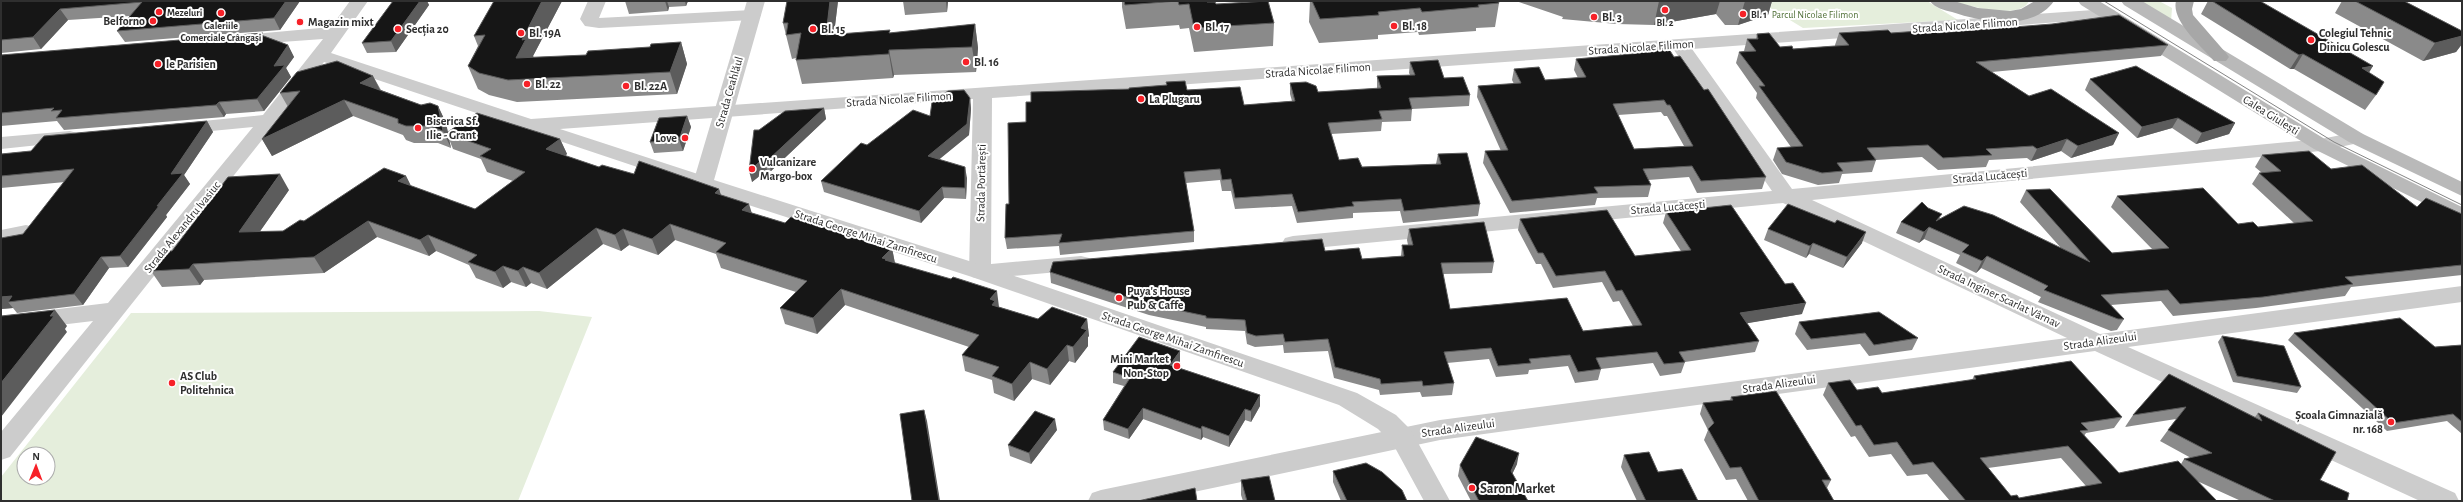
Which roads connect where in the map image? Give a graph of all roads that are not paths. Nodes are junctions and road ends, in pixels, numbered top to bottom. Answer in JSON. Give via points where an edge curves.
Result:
{"nodes":[{"id":1,"x":359,"y":1,"type":"edge"},
{"id":2,"x":597,"y":1,"type":"edge"},
{"id":3,"x":1939,"y":1,"type":"edge"},
{"id":4,"x":2045,"y":1,"type":"edge"},
{"id":5,"x":2087,"y":1,"type":"edge"},
{"id":6,"x":2130,"y":1,"type":"edge"},
{"id":7,"x":2185,"y":1,"type":"edge"},
{"id":8,"x":754,"y":8,"type":"edge"},
{"id":9,"x":2108,"y":14,"type":"junction"},
{"id":10,"x":337,"y":32,"type":"junction"},
{"id":11,"x":220,"y":42,"type":"edge"},
{"id":12,"x":1680,"y":45,"type":"junction"},
{"id":13,"x":320,"y":55,"type":"junction"},
{"id":14,"x":2220,"y":56,"type":"junction"},
{"id":15,"x":983,"y":93,"type":"junction"},
{"id":16,"x":724,"y":112,"type":"junction"},
{"id":17,"x":269,"y":120,"type":"junction"},
{"id":18,"x":528,"y":125,"type":"junction"},
{"id":19,"x":158,"y":130,"type":"edge"},
{"id":20,"x":88,"y":136,"type":"edge"},
{"id":21,"x":2356,"y":138,"type":"junction"},
{"id":22,"x":1,"y":143,"type":"edge"},
{"id":23,"x":2321,"y":145,"type":"junction"},
{"id":24,"x":703,"y":184,"type":"junction"},
{"id":25,"x":2462,"y":190,"type":"edge"},
{"id":26,"x":1786,"y":196,"type":"junction"},
{"id":27,"x":2462,"y":215,"type":"edge"},
{"id":28,"x":26,"y":232,"type":"edge"},
{"id":29,"x":1,"y":237,"type":"edge"},
{"id":30,"x":1277,"y":244,"type":"edge"},
{"id":31,"x":1102,"y":261,"type":"edge"},
{"id":32,"x":980,"y":272,"type":"junction"},
{"id":33,"x":2462,"y":294,"type":"edge"},
{"id":34,"x":115,"y":310,"type":"junction"},
{"id":35,"x":1,"y":324,"type":"edge"},
{"id":36,"x":2096,"y":342,"type":"junction"},
{"id":37,"x":1402,"y":437,"type":"junction"},
{"id":38,"x":1,"y":450,"type":"edge"},
{"id":39,"x":1101,"y":501,"type":"edge"},
{"id":40,"x":1437,"y":501,"type":"edge"},
{"id":41,"x":2446,"y":501,"type":"edge"}],
"edges":[{"from":1,"to":10,"type":"street","name":"Strada Alexandru Ivasiuc"},
{"from":2,"to":8,"type":"street","via":[[589,19],[598,23]]},
{"from":3,"to":4,"type":"main road","via":[[1961,10],[1991,15],[2017,15],[2036,10]]},
{"from":5,"to":9,"type":"main road","name":"Calea Giulești"},
{"from":6,"to":14,"type":"main road","name":"Calea Giulești"},
{"from":7,"to":14,"type":"main road","via":[[2185,16]]},
{"from":8,"to":16,"type":"street","name":"Strada Ceahlăul"},
{"from":9,"to":12,"type":"street","name":"Strada Nicolae Filimon"},
{"from":9,"to":23,"type":"main road","name":"Calea Giulești"},
{"from":10,"to":11,"type":"street"},
{"from":10,"to":13,"type":"street","name":"Strada Alexandru Ivasiuc"},
{"from":12,"to":15,"type":"street","name":"Strada Nicolae Filimon"},
{"from":12,"to":26,"type":"street","name":"Strada Inginer Scarlat Vârnav"},
{"from":13,"to":17,"type":"street","name":"Strada Alexandru Ivasiuc"},
{"from":13,"to":18,"type":"street","name":"Strada George Mihai Zamfirescu"},
{"from":14,"to":21,"type":"main road","name":"Calea Giulești"},
{"from":15,"to":16,"type":"street","name":"Strada Nicolae Filimon"},
{"from":15,"to":32,"type":"street","name":"Strada Portărești"},
{"from":16,"to":18,"type":"street","name":"Strada Nicolae Filimon"},
{"from":16,"to":24,"type":"street","name":"Strada Ceahlăul"},
{"from":17,"to":19,"type":"street"},
{"from":17,"to":34,"type":"street","name":"Strada Alexandru Ivasiuc"},
{"from":18,"to":24,"type":"street","name":"Strada George Mihai Zamfirescu"},
{"from":20,"to":22,"type":"street"},
{"from":21,"to":23,"type":"street","name":"Strada Lucăcești"},
{"from":21,"to":25,"type":"main road","name":"Calea Giulești"},
{"from":23,"to":26,"type":"street","name":"Strada Lucăcești"},
{"from":23,"to":27,"type":"main road","name":"Calea Giulești"},
{"from":24,"to":32,"type":"street","name":"Strada George Mihai Zamfirescu"},
{"from":26,"to":30,"type":"street","name":"Strada Lucăcești"},
{"from":26,"to":36,"type":"street","name":"Strada Inginer Scarlat Vârnav"},
{"from":28,"to":29,"type":"street"},
{"from":31,"to":32,"type":"street"},
{"from":32,"to":37,"type":"street","name":"Strada George Mihai Zamfirescu","via":[[1348,399],[1387,422]]},
{"from":33,"to":36,"type":"street","name":"Strada Alizeului"},
{"from":34,"to":35,"type":"street"},
{"from":34,"to":38,"type":"street","name":"Strada Alexandru Ivasiuc"},
{"from":36,"to":37,"type":"street","name":"Strada Alizeului"},
{"from":36,"to":41,"type":"street","name":"Strada Inginer Scarlat Vârnav"},
{"from":37,"to":39,"type":"street","name":"Strada Alizeului"},
{"from":37,"to":40,"type":"street","name":"Strada George Mihai Zamfirescu"}]}
